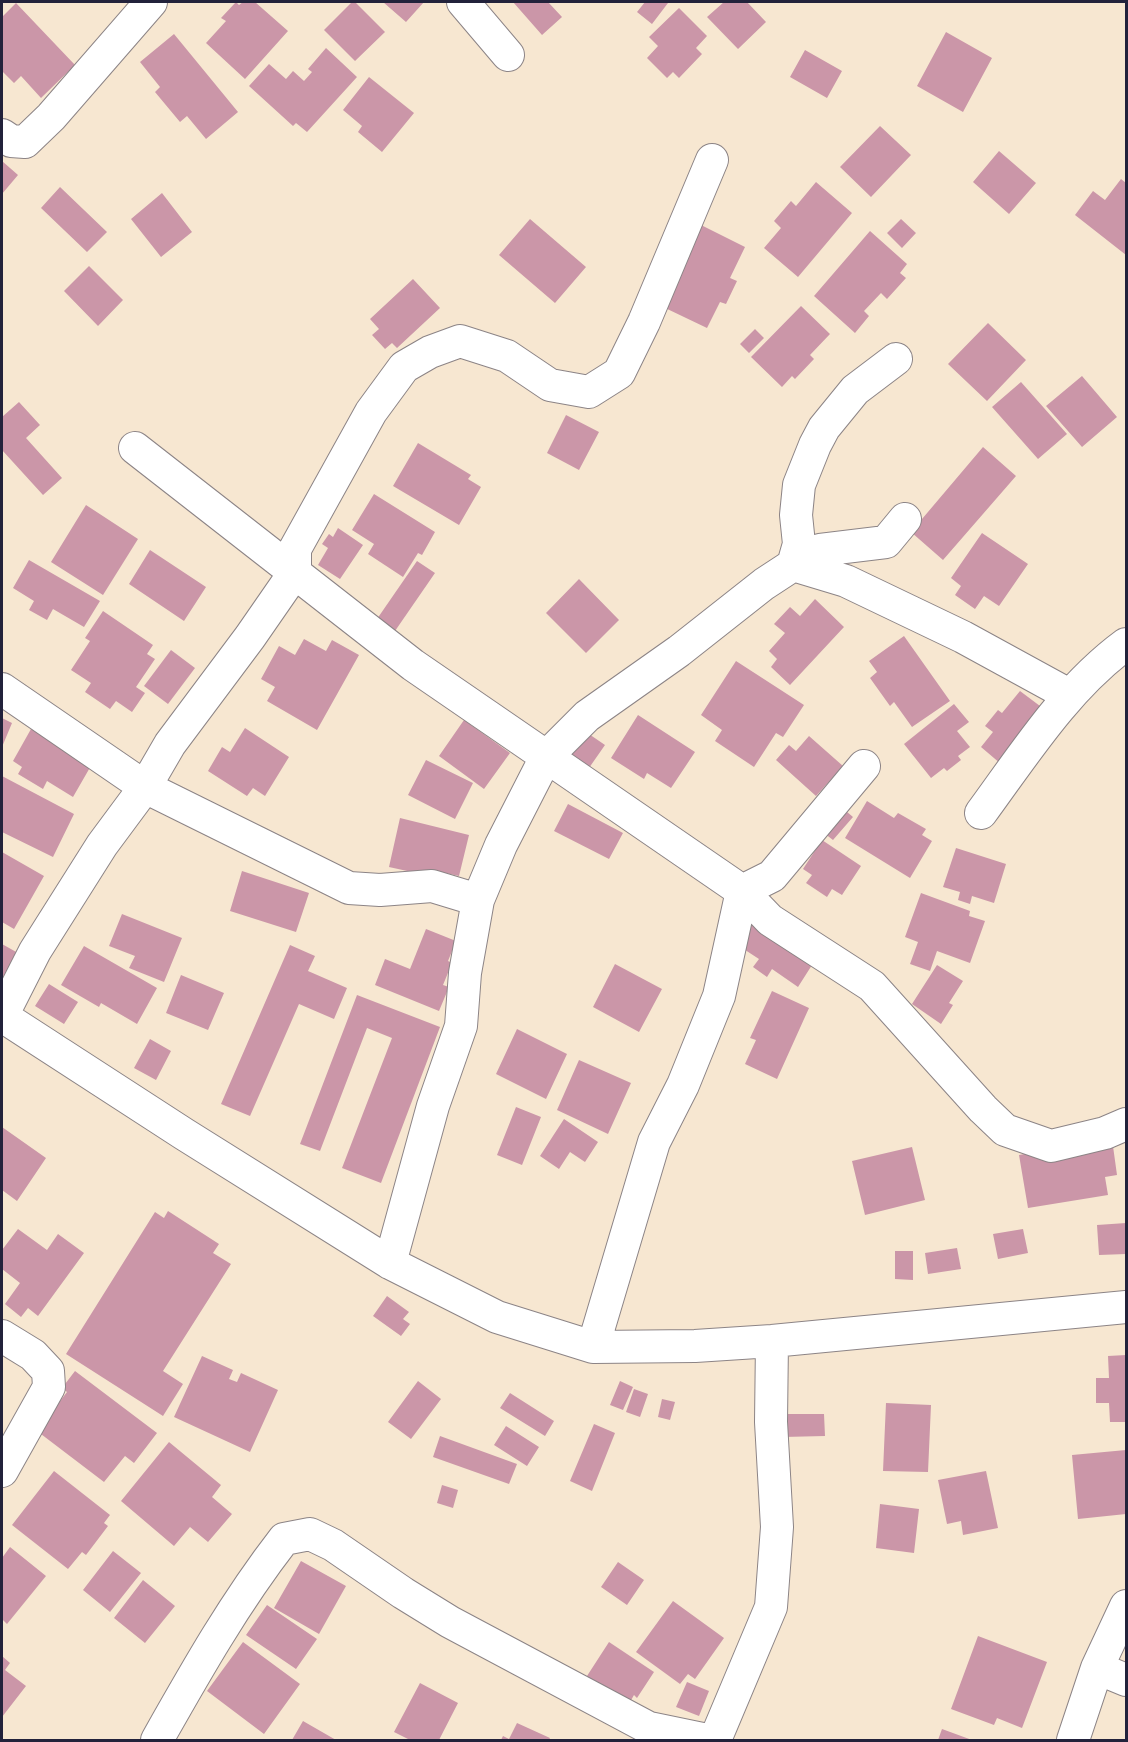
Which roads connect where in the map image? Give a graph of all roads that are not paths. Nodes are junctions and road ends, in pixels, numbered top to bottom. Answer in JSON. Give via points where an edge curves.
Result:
{"nodes":[{"id":1,"x":152,"y":2,"type":"edge"},
{"id":2,"x":463,"y":2,"type":"edge"},
{"id":3,"x":508,"y":55,"type":"dead end"},
{"id":4,"x":2,"y":135,"type":"edge"},
{"id":5,"x":712,"y":160,"type":"dead end"},
{"id":6,"x":896,"y":359,"type":"dead end"},
{"id":7,"x":135,"y":448,"type":"dead end"},
{"id":8,"x":905,"y":519,"type":"dead end"},
{"id":9,"x":793,"y":565,"type":"junction"},
{"id":10,"x":295,"y":572,"type":"junction"},
{"id":11,"x":1126,"y":644,"type":"edge"},
{"id":12,"x":2,"y":688,"type":"edge"},
{"id":13,"x":1069,"y":694,"type":"junction"},
{"id":14,"x":546,"y":757,"type":"junction"},
{"id":15,"x":864,"y":766,"type":"dead end"},
{"id":16,"x":145,"y":787,"type":"junction"},
{"id":17,"x":981,"y":813,"type":"dead end"},
{"id":18,"x":742,"y":891,"type":"junction"},
{"id":19,"x":478,"y":900,"type":"junction"},
{"id":20,"x":2,"y":1016,"type":"edge"},
{"id":21,"x":1126,"y":1125,"type":"edge"},
{"id":22,"x":390,"y":1263,"type":"junction"},
{"id":23,"x":1126,"y":1307,"type":"edge"},
{"id":24,"x":2,"y":1336,"type":"edge"},
{"id":25,"x":772,"y":1341,"type":"junction"},
{"id":26,"x":593,"y":1347,"type":"junction"},
{"id":27,"x":2,"y":1471,"type":"edge"},
{"id":28,"x":1126,"y":1606,"type":"edge"},
{"id":29,"x":1097,"y":1668,"type":"junction"},
{"id":30,"x":1126,"y":1680,"type":"edge"},
{"id":31,"x":157,"y":1740,"type":"edge"},
{"id":32,"x":707,"y":1740,"type":"edge"},
{"id":33,"x":715,"y":1740,"type":"edge"},
{"id":34,"x":1073,"y":1740,"type":"edge"}],
"edges":[{"from":1,"to":4,"type":"street","via":[[25,142],[11,141]]},
{"from":2,"to":3,"type":"street"},
{"from":5,"to":10,"type":"street","via":[[619,373],[589,392],[550,385],[507,356],[460,341],[404,367],[371,412],[295,549]]},
{"from":6,"to":9,"type":"street","via":[[855,390],[815,445],[799,485],[799,544]]},
{"from":7,"to":10,"type":"street"},
{"from":8,"to":9,"type":"street","via":[[886,542],[820,550]]},
{"from":9,"to":13,"type":"street","via":[[846,581]]},
{"from":9,"to":14,"type":"street","via":[[587,716]]},
{"from":10,"to":14,"type":"street","via":[[413,665]]},
{"from":10,"to":16,"type":"street","via":[[170,744]]},
{"from":11,"to":13,"type":"street"},
{"from":12,"to":16,"type":"street"},
{"from":13,"to":17,"type":"street"},
{"from":14,"to":18,"type":"street"},
{"from":14,"to":19,"type":"street"},
{"from":15,"to":18,"type":"street","via":[[772,876]]},
{"from":16,"to":19,"type":"street","via":[[349,888],[432,886]]},
{"from":16,"to":20,"type":"street","via":[[102,845],[41,941]]},
{"from":18,"to":21,"type":"street","via":[[771,920],[872,986],[1005,1130],[1051,1146]]},
{"from":18,"to":26,"type":"street","via":[[719,996],[683,1085],[654,1142]]},
{"from":19,"to":22,"type":"street","via":[[465,973],[461,1026],[433,1106]]},
{"from":20,"to":22,"type":"street"},
{"from":22,"to":26,"type":"street","via":[[497,1317]]},
{"from":23,"to":25,"type":"street"},
{"from":24,"to":27,"type":"street","via":[[41,1363],[48,1371],[49,1387]]},
{"from":25,"to":26,"type":"street"},
{"from":25,"to":33,"type":"street","via":[[771,1422],[777,1527],[771,1607]]},
{"from":28,"to":29,"type":"street"},
{"from":29,"to":30,"type":"street"},
{"from":29,"to":34,"type":"street"},
{"from":31,"to":32,"type":"street","via":[[255,1576],[284,1539],[310,1534],[450,1622],[649,1728]]}]}
